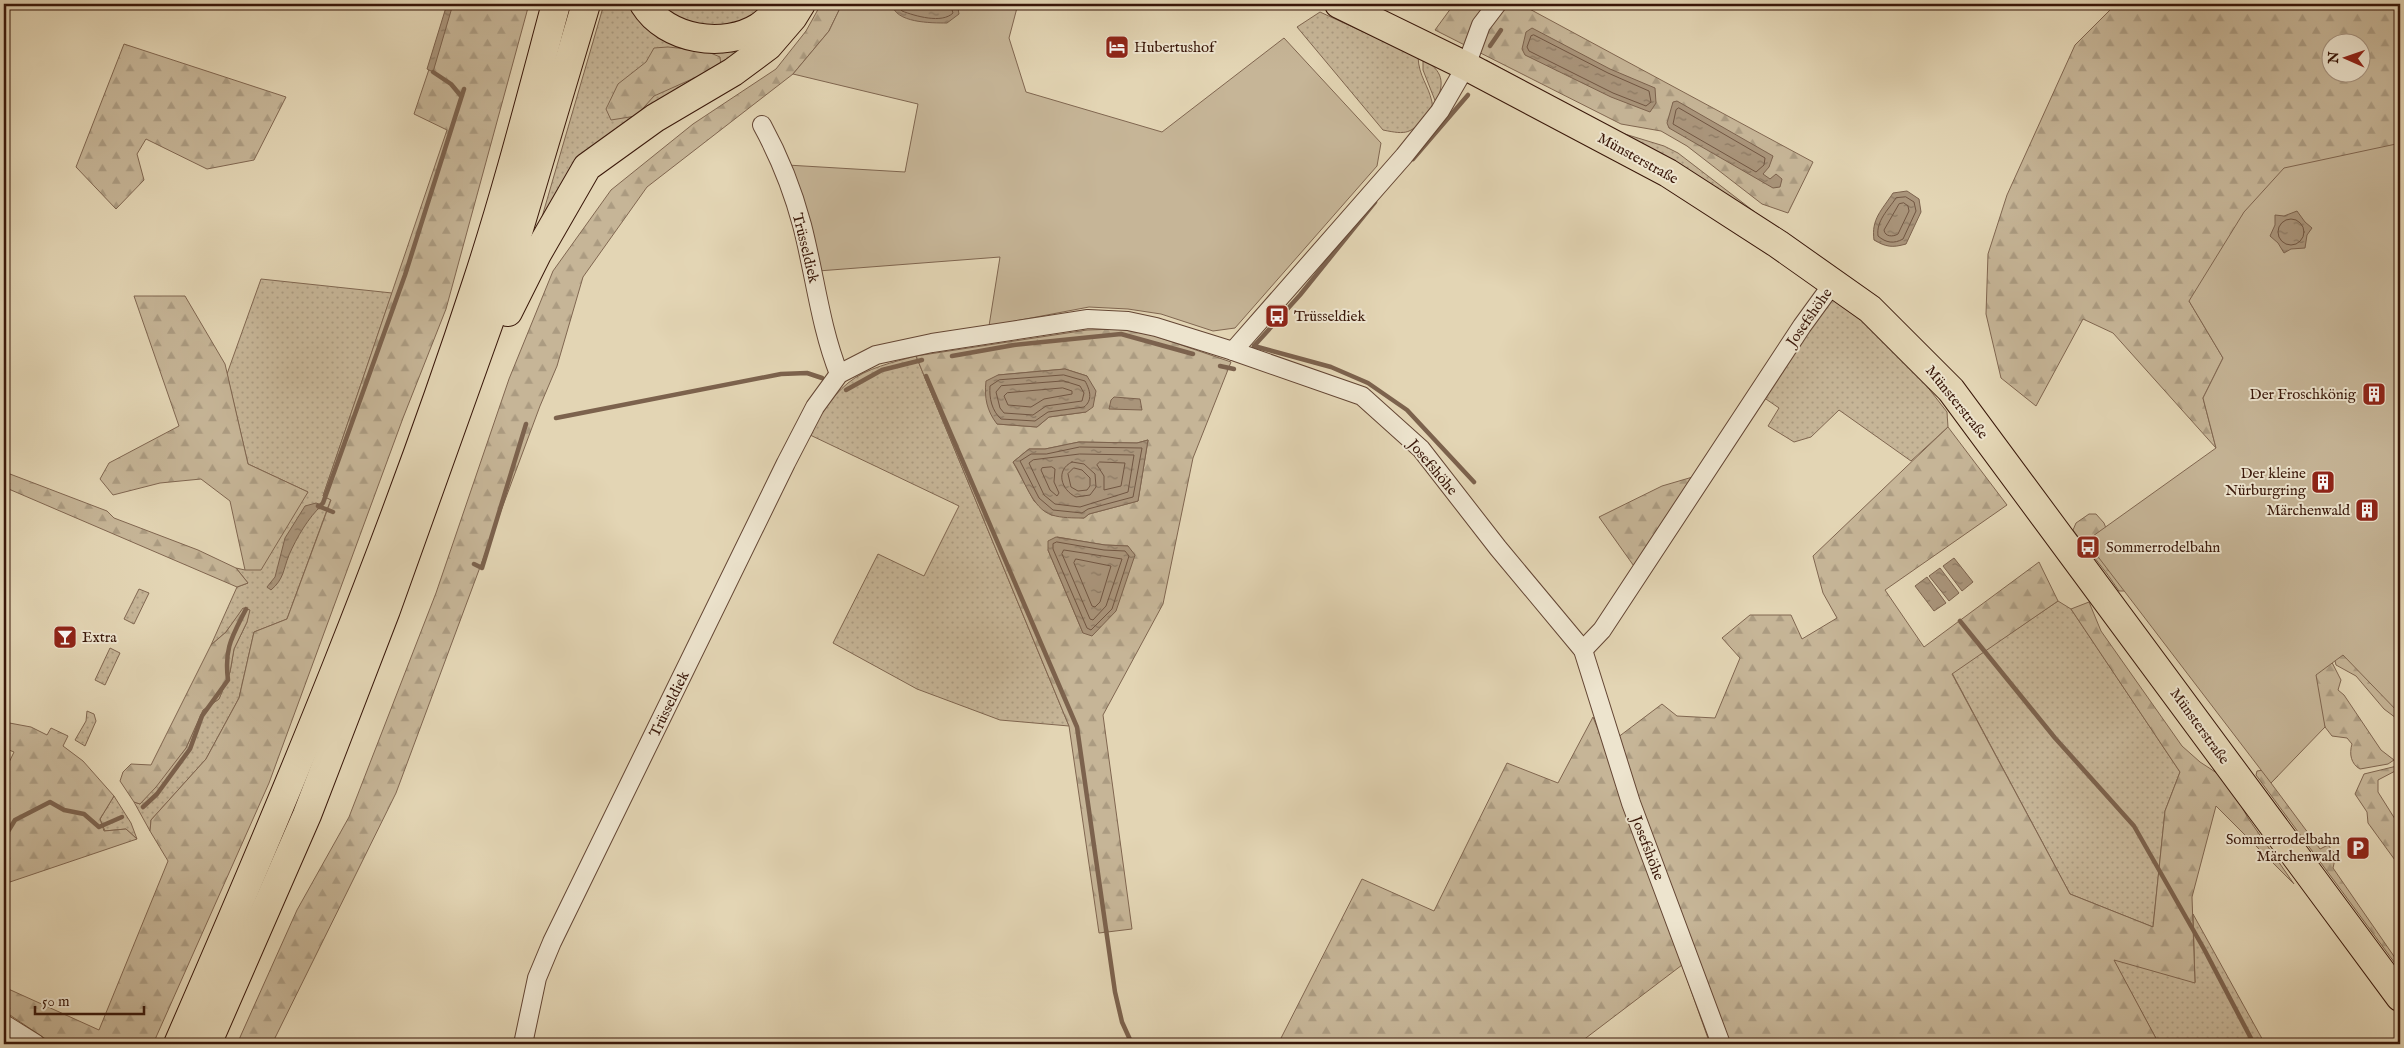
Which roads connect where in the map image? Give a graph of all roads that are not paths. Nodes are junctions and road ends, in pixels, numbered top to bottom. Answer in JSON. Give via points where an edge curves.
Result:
{"nodes":[{"id":1,"x":556,"y":4,"type":"edge"},
{"id":2,"x":586,"y":4,"type":"edge"},
{"id":3,"x":644,"y":4,"type":"edge"},
{"id":4,"x":785,"y":4,"type":"edge"},
{"id":5,"x":801,"y":4,"type":"edge"},
{"id":6,"x":1339,"y":4,"type":"edge"},
{"id":7,"x":1497,"y":4,"type":"edge"},
{"id":8,"x":1466,"y":66,"type":"junction"},
{"id":9,"x":762,"y":125,"type":"dead end"},
{"id":10,"x":1834,"y":282,"type":"junction"},
{"id":11,"x":1233,"y":351,"type":"junction"},
{"id":12,"x":472,"y":371,"type":"junction"},
{"id":13,"x":839,"y":374,"type":"junction"},
{"id":14,"x":1583,"y":650,"type":"junction"},
{"id":15,"x":2400,"y":997,"type":"edge"},
{"id":16,"x":4,"y":1024,"type":"edge"},
{"id":17,"x":36,"y":1044,"type":"edge"},
{"id":18,"x":178,"y":1044,"type":"edge"},
{"id":19,"x":207,"y":1044,"type":"edge"},
{"id":20,"x":523,"y":1044,"type":"edge"},
{"id":21,"x":1721,"y":1044,"type":"edge"}],
"edges":[{"from":1,"to":18,"type":"main road","via":[[478,280],[420,448],[352,631],[281,807]]},
{"from":2,"to":12,"type":"main road","via":[[502,286]]},
{"from":3,"to":4,"type":"main road","via":[[665,24],[688,36],[717,39],[759,27]]},
{"from":5,"to":12,"type":"main road","via":[[768,46],[733,72],[655,118],[587,167]]},
{"from":6,"to":8,"type":"main road","name":"Münsterstraße"},
{"from":7,"to":8,"type":"street","via":[[1481,25]]},
{"from":8,"to":10,"type":"main road","name":"Münsterstraße","via":[[1668,173]]},
{"from":8,"to":11,"type":"street","via":[[1440,111],[1404,156]]},
{"from":9,"to":13,"type":"street","name":"Trüsseldiek","via":[[774,148],[802,224],[829,350]]},
{"from":10,"to":14,"type":"street","name":"Josefshöhe","via":[[1602,630]]},
{"from":10,"to":15,"type":"main road","name":"Münsterstraße","via":[[1870,308],[1951,390]]},
{"from":11,"to":13,"type":"street","name":"Trüsseldiek","via":[[1156,327],[1128,321],[1088,319],[876,355]]},
{"from":11,"to":14,"type":"street","name":"Josefshöhe","via":[[1362,396],[1421,449]]},
{"from":12,"to":19,"type":"main road","via":[[386,610],[307,815]]},
{"from":13,"to":20,"type":"street","name":"Trüsseldiek","via":[[815,406],[786,463],[560,925],[537,978]]},
{"from":14,"to":21,"type":"street","name":"Josefshöhe","via":[[1631,803]]},
{"from":16,"to":17,"type":"street"}]}
